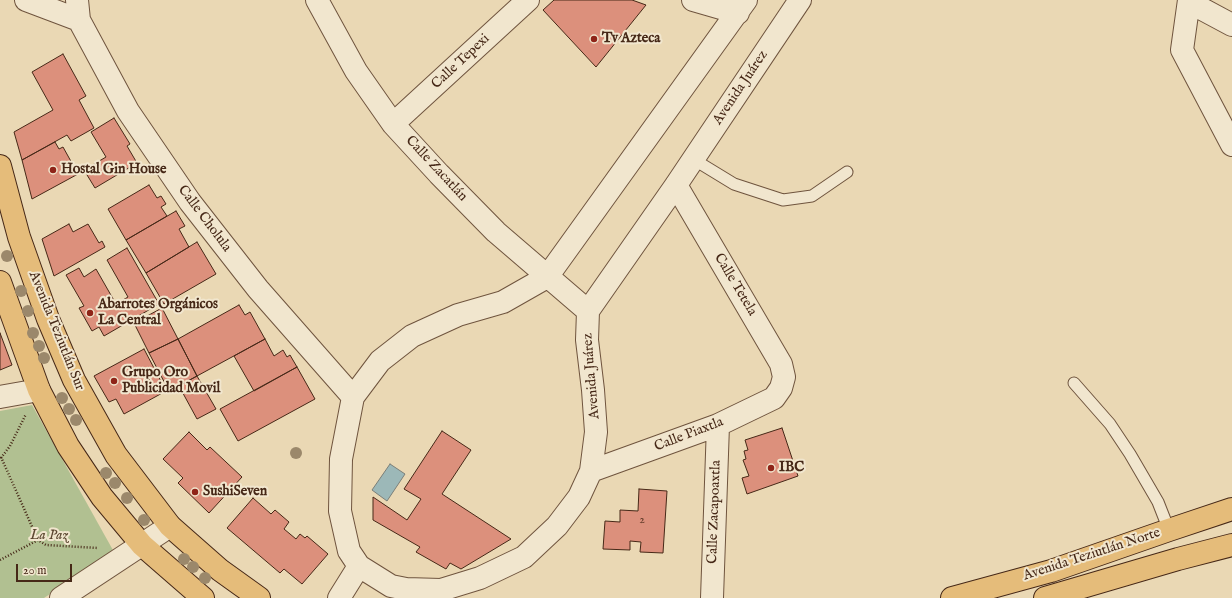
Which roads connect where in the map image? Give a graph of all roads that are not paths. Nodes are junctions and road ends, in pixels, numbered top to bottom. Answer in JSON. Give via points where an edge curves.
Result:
{"nodes":[{"id":1,"x":26,"y":0,"type":"edge"},
{"id":2,"x":317,"y":0,"type":"edge"},
{"id":3,"x":528,"y":0,"type":"edge"},
{"id":4,"x":693,"y":0,"type":"edge"},
{"id":5,"x":800,"y":0,"type":"edge"},
{"id":6,"x":1189,"y":1,"type":"edge"},
{"id":7,"x":742,"y":6,"type":"edge"},
{"id":8,"x":78,"y":10,"type":"edge"},
{"id":9,"x":1232,"y":25,"type":"edge"},
{"id":10,"x":393,"y":124,"type":"junction"},
{"id":11,"x":1232,"y":145,"type":"edge"},
{"id":12,"x":693,"y":159,"type":"junction"},
{"id":13,"x":0,"y":166,"type":"edge"},
{"id":14,"x":847,"y":172,"type":"dead end"},
{"id":15,"x":676,"y":185,"type":"junction"},
{"id":16,"x":547,"y":277,"type":"junction"},
{"id":17,"x":0,"y":282,"type":"edge"},
{"id":18,"x":588,"y":311,"type":"junction"},
{"id":19,"x":1074,"y":383,"type":"dead end"},
{"id":20,"x":782,"y":388,"type":"joint"},
{"id":21,"x":39,"y":390,"type":"junction"},
{"id":22,"x":0,"y":397,"type":"edge"},
{"id":23,"x":352,"y":397,"type":"junction"},
{"id":24,"x":718,"y":425,"type":"junction"},
{"id":25,"x":591,"y":471,"type":"junction"},
{"id":26,"x":1232,"y":509,"type":"edge"},
{"id":27,"x":170,"y":526,"type":"junction"},
{"id":28,"x":1170,"y":530,"type":"junction"},
{"id":29,"x":142,"y":545,"type":"junction"},
{"id":30,"x":1232,"y":546,"type":"edge"},
{"id":31,"x":359,"y":566,"type":"junction"},
{"id":32,"x":1051,"y":571,"type":"junction"},
{"id":33,"x":388,"y":592,"type":"edge"},
{"id":34,"x":1060,"y":596,"type":"edge"},
{"id":35,"x":61,"y":598,"type":"edge"},
{"id":36,"x":203,"y":598,"type":"edge"},
{"id":37,"x":259,"y":598,"type":"edge"},
{"id":38,"x":339,"y":598,"type":"edge"},
{"id":39,"x":712,"y":598,"type":"edge"},
{"id":40,"x":952,"y":598,"type":"edge"}],
"edges":[{"from":1,"to":8,"type":"street"},
{"from":2,"to":10,"type":"street","name":"Calle Zacatlán","via":[[356,71]]},
{"from":3,"to":10,"type":"street","name":"Calle Tepexi"},
{"from":4,"to":7,"type":"street"},
{"from":5,"to":12,"type":"street","name":"Avenida Juárez"},
{"from":6,"to":9,"type":"street"},
{"from":6,"to":11,"type":"street","via":[[1182,50]]},
{"from":7,"to":16,"type":"street","name":"Avenida Juárez"},
{"from":8,"to":23,"type":"street","name":"Calle Cholula","via":[[128,111],[190,202],[258,289]]},
{"from":10,"to":16,"type":"street","name":"Calle Zacatlán","via":[[496,232]]},
{"from":12,"to":14,"type":"lane","via":[[734,184],[783,200],[812,196]]},
{"from":12,"to":15,"type":"street","name":"Avenida Juárez"},
{"from":13,"to":27,"type":"main road","name":"Avenida Teziutlán Sur","via":[[19,237],[48,319],[74,380],[116,455]]},
{"from":15,"to":18,"type":"street","name":"Avenida Juárez"},
{"from":15,"to":20,"type":"street","name":"Calle Tetela","via":[[781,364],[784,377]]},
{"from":16,"to":18,"type":"street","name":"Calle Zacatlán"},
{"from":16,"to":23,"type":"street","name":"Avenida Juárez","via":[[503,302],[458,315],[412,336],[380,361]]},
{"from":17,"to":21,"type":"main road"},
{"from":18,"to":25,"type":"street","name":"Avenida Juárez","via":[[587,340],[596,432]]},
{"from":19,"to":28,"type":"lane","via":[[1110,424],[1130,454],[1158,502]]},
{"from":20,"to":24,"type":"street","name":"Calle Piaxtla","via":[[774,398]]},
{"from":21,"to":22,"type":"street"},
{"from":21,"to":29,"type":"main road","via":[[68,446],[102,497]]},
{"from":23,"to":31,"type":"street","name":"Avenida Juárez","via":[[341,459],[340,511],[348,551]]},
{"from":24,"to":25,"type":"street","name":"Calle Piaxtla"},
{"from":24,"to":39,"type":"street","name":"Calle Zacapoaxtla"},
{"from":25,"to":33,"type":"street","name":"Avenida Juárez","via":[[578,496],[557,526],[524,557],[480,578],[441,590],[406,589]]},
{"from":26,"to":28,"type":"main road","name":"Avenida Teziutlán Norte"},
{"from":27,"to":29,"type":"street"},
{"from":27,"to":37,"type":"main road","name":"Avenida Teziutlán Sur","via":[[220,570]]},
{"from":28,"to":32,"type":"main road","name":"Avenida Teziutlán Norte"},
{"from":29,"to":35,"type":"street"},
{"from":29,"to":36,"type":"main road"},
{"from":30,"to":34,"type":"main road","name":"Avenida Teziutlán Norte","via":[[1178,559]]},
{"from":31,"to":33,"type":"street","name":"Avenida Juárez"},
{"from":31,"to":38,"type":"street"},
{"from":32,"to":34,"type":"street"},
{"from":32,"to":40,"type":"main road","name":"Avenida Teziutlán Norte"}]}
